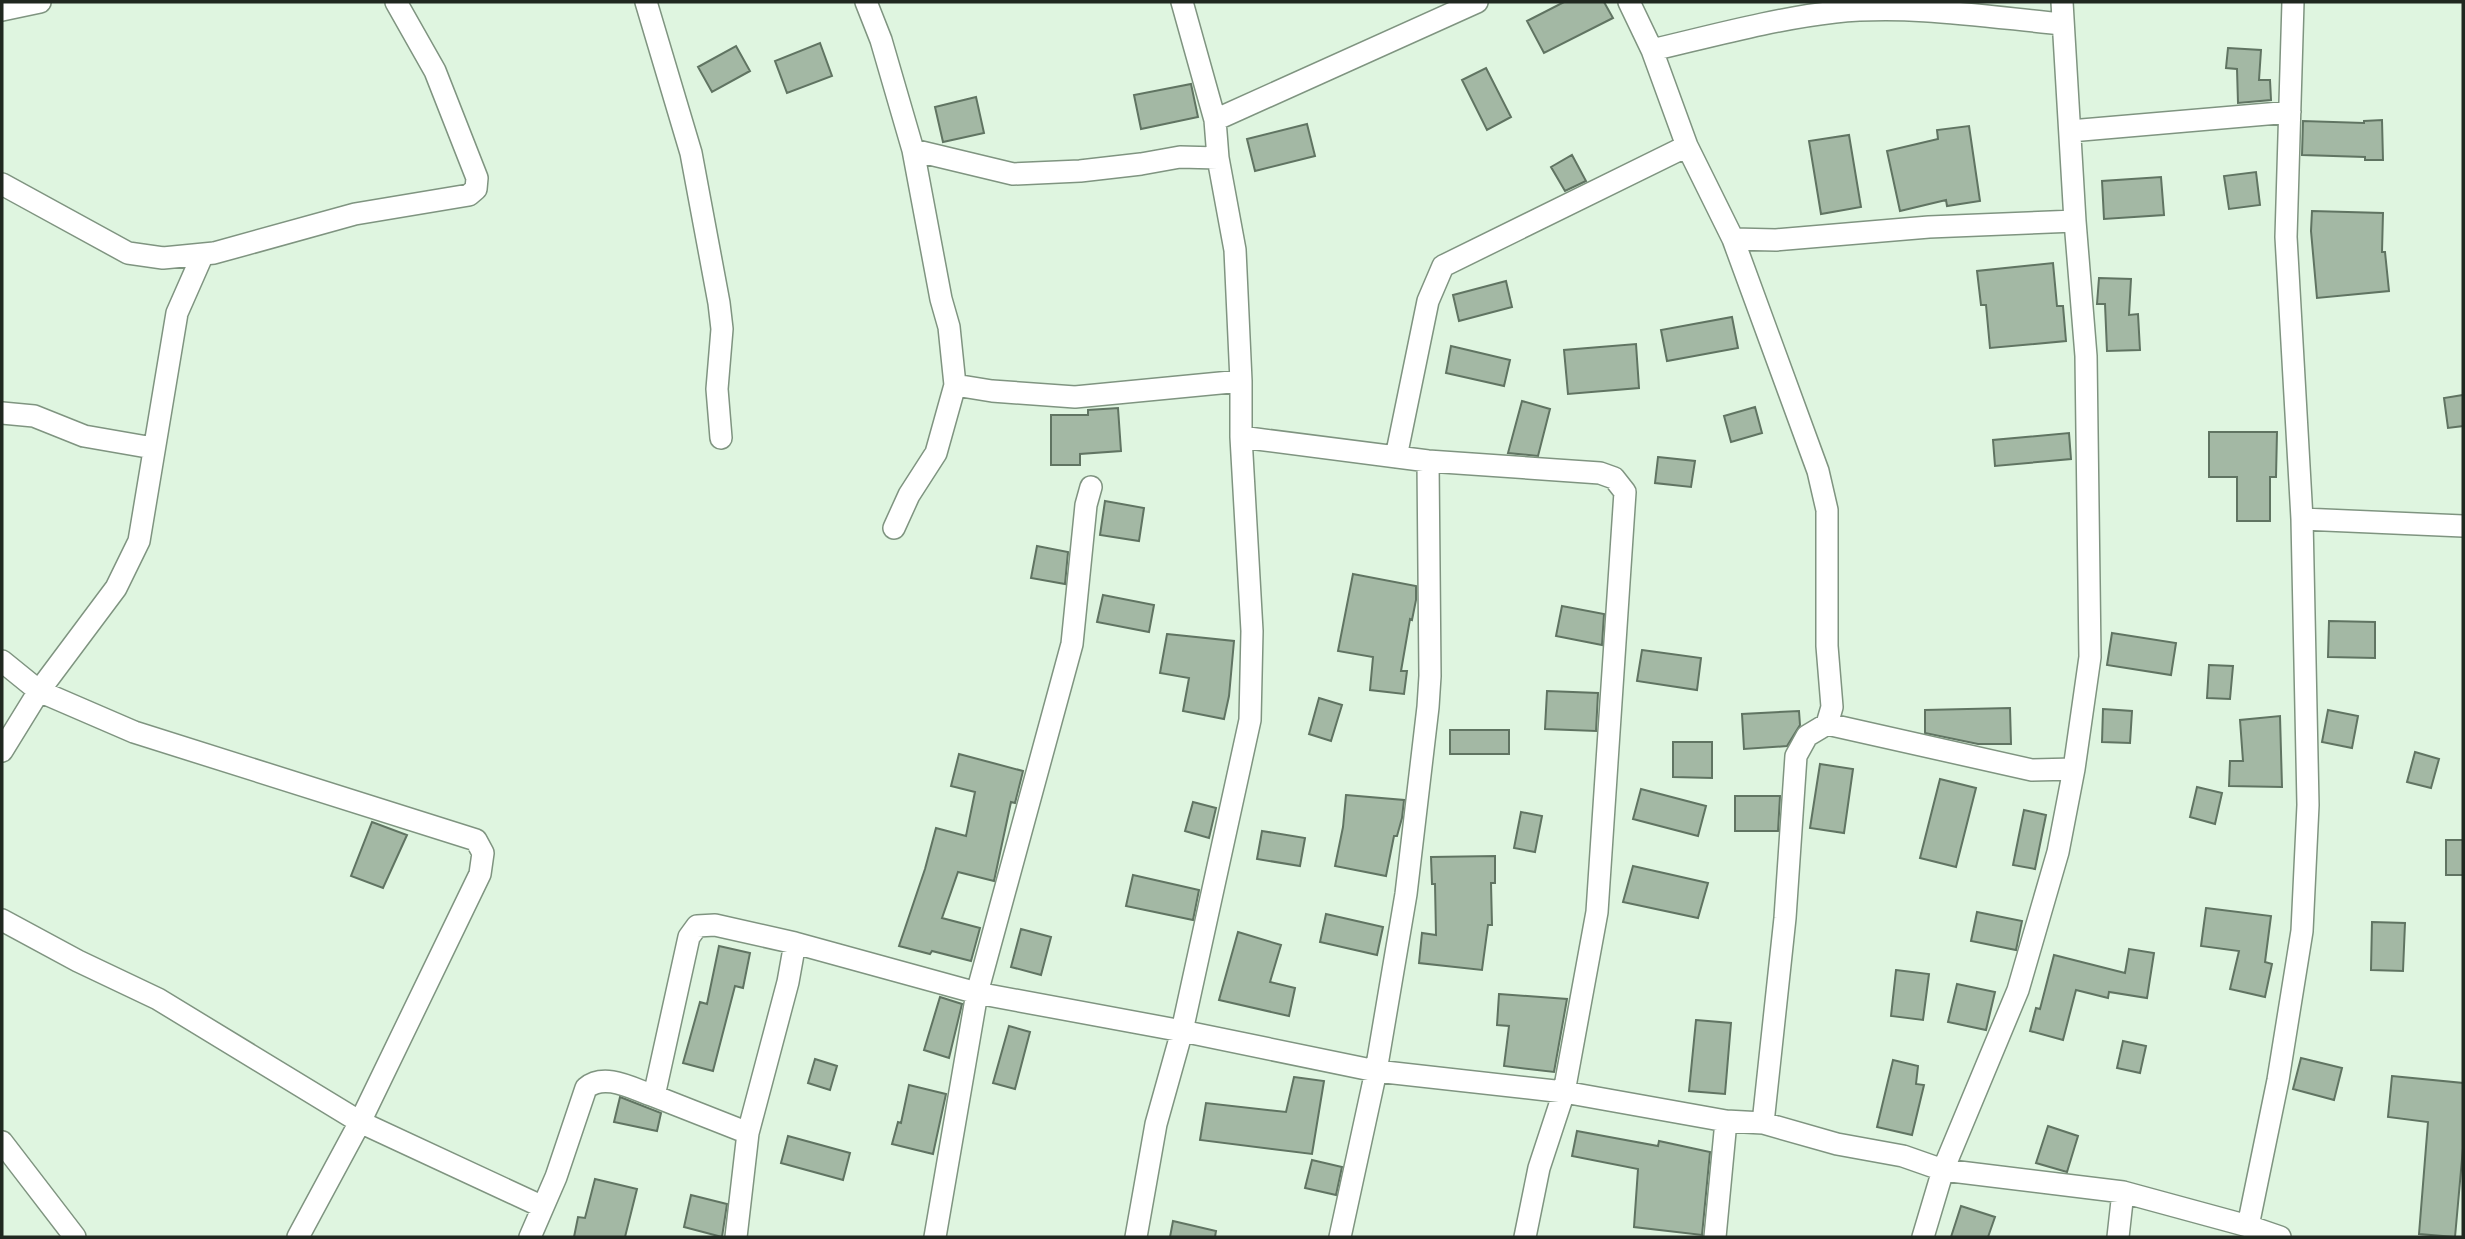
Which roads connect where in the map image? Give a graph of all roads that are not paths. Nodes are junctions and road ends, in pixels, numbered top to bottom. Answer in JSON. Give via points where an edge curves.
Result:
{"nodes":[{"id":1,"x":40,"y":2,"type":"edge"},
{"id":2,"x":396,"y":2,"type":"edge"},
{"id":3,"x":646,"y":2,"type":"edge"},
{"id":4,"x":866,"y":2,"type":"edge"},
{"id":5,"x":1182,"y":2,"type":"edge"},
{"id":6,"x":1477,"y":2,"type":"edge"},
{"id":7,"x":1629,"y":2,"type":"edge"},
{"id":8,"x":2062,"y":2,"type":"edge"},
{"id":9,"x":2293,"y":2,"type":"edge"},
{"id":10,"x":1835,"y":7,"type":"edge"},
{"id":11,"x":2,"y":10,"type":"edge"},
{"id":12,"x":2063,"y":24,"type":"junction"},
{"id":13,"x":1652,"y":50,"type":"junction"},
{"id":14,"x":2290,"y":112,"type":"junction"},
{"id":15,"x":1215,"y":120,"type":"junction"},
{"id":16,"x":2070,"y":131,"type":"junction"},
{"id":17,"x":1687,"y":146,"type":"junction"},
{"id":18,"x":913,"y":150,"type":"junction"},
{"id":19,"x":1218,"y":158,"type":"junction"},
{"id":20,"x":2,"y":184,"type":"edge"},
{"id":21,"x":2074,"y":221,"type":"junction"},
{"id":22,"x":1733,"y":239,"type":"junction"},
{"id":23,"x":203,"y":254,"type":"junction"},
{"id":24,"x":1241,"y":381,"type":"junction"},
{"id":25,"x":955,"y":385,"type":"junction"},
{"id":26,"x":2,"y":413,"type":"edge"},
{"id":27,"x":1241,"y":437,"type":"junction"},
{"id":28,"x":721,"y":438,"type":"dead end"},
{"id":29,"x":153,"y":448,"type":"junction"},
{"id":30,"x":1396,"y":457,"type":"junction"},
{"id":31,"x":1428,"y":461,"type":"junction"},
{"id":32,"x":1091,"y":486,"type":"dead end"},
{"id":33,"x":2302,"y":519,"type":"junction"},
{"id":34,"x":2463,"y":526,"type":"edge"},
{"id":35,"x":894,"y":528,"type":"dead end"},
{"id":36,"x":2,"y":661,"type":"edge"},
{"id":37,"x":39,"y":691,"type":"junction"},
{"id":38,"x":1827,"y":723,"type":"junction"},
{"id":39,"x":2,"y":751,"type":"edge"},
{"id":40,"x":2074,"y":769,"type":"junction"},
{"id":41,"x":2,"y":920,"type":"edge"},
{"id":42,"x":795,"y":943,"type":"junction"},
{"id":43,"x":977,"y":993,"type":"junction"},
{"id":44,"x":1182,"y":1031,"type":"junction"},
{"id":45,"x":1376,"y":1071,"type":"junction"},
{"id":46,"x":1564,"y":1092,"type":"junction"},
{"id":47,"x":654,"y":1096,"type":"junction"},
{"id":48,"x":1726,"y":1121,"type":"junction"},
{"id":49,"x":360,"y":1122,"type":"junction"},
{"id":50,"x":1763,"y":1124,"type":"junction"},
{"id":51,"x":748,"y":1133,"type":"junction"},
{"id":52,"x":2,"y":1142,"type":"edge"},
{"id":53,"x":1943,"y":1170,"type":"junction"},
{"id":54,"x":2123,"y":1192,"type":"junction"},
{"id":55,"x":543,"y":1207,"type":"junction"},
{"id":56,"x":2248,"y":1226,"type":"junction"},
{"id":57,"x":75,"y":1237,"type":"edge"},
{"id":58,"x":298,"y":1237,"type":"edge"},
{"id":59,"x":530,"y":1237,"type":"edge"},
{"id":60,"x":736,"y":1237,"type":"edge"},
{"id":61,"x":934,"y":1237,"type":"edge"},
{"id":62,"x":1136,"y":1237,"type":"edge"},
{"id":63,"x":1340,"y":1237,"type":"edge"},
{"id":64,"x":1525,"y":1237,"type":"edge"},
{"id":65,"x":1715,"y":1237,"type":"edge"},
{"id":66,"x":1923,"y":1237,"type":"edge"},
{"id":67,"x":2118,"y":1237,"type":"edge"},
{"id":68,"x":2280,"y":1237,"type":"edge"}],
"edges":[{"from":1,"to":11,"type":"street"},
{"from":2,"to":23,"type":"street","via":[[435,71],[477,178],[476,189],[469,195],[355,214]]},
{"from":3,"to":28,"type":"street","via":[[691,153],[719,303]]},
{"from":4,"to":18,"type":"street"},
{"from":5,"to":15,"type":"street"},
{"from":6,"to":15,"type":"street"},
{"from":7,"to":13,"type":"street"},
{"from":8,"to":12,"type":"street"},
{"from":9,"to":14,"type":"street"},
{"from":10,"to":12,"type":"street"},
{"from":10,"to":13,"type":"street"},
{"from":12,"to":16,"type":"street"},
{"from":13,"to":17,"type":"street"},
{"from":14,"to":16,"type":"street"},
{"from":14,"to":33,"type":"street","via":[[2286,237]]},
{"from":15,"to":19,"type":"street"},
{"from":16,"to":21,"type":"street"},
{"from":17,"to":22,"type":"street"},
{"from":17,"to":30,"type":"street","via":[[1443,266],[1428,301]]},
{"from":18,"to":19,"type":"street","via":[[1013,174],[1092,170],[1180,157]]},
{"from":18,"to":25,"type":"street","via":[[949,327]]},
{"from":19,"to":24,"type":"street","via":[[1236,250]]},
{"from":20,"to":23,"type":"street","via":[[128,253],[163,258]]},
{"from":21,"to":22,"type":"street"},
{"from":21,"to":40,"type":"street","via":[[2086,356],[2090,657]]},
{"from":22,"to":38,"type":"street","via":[[1818,471],[1827,510],[1832,707]]},
{"from":23,"to":29,"type":"street","via":[[177,313]]},
{"from":24,"to":25,"type":"street","via":[[1074,397]]},
{"from":24,"to":27,"type":"street"},
{"from":25,"to":35,"type":"street","via":[[936,453]]},
{"from":26,"to":29,"type":"street","via":[[34,416],[84,436]]},
{"from":27,"to":30,"type":"street"},
{"from":27,"to":44,"type":"street","via":[[1252,631],[1250,720]]},
{"from":29,"to":37,"type":"street","via":[[139,541],[116,588]]},
{"from":30,"to":31,"type":"street"},
{"from":31,"to":45,"type":"street","via":[[1428,707],[1406,894]]},
{"from":31,"to":46,"type":"street","via":[[1600,473],[1614,478],[1625,492],[1597,912]]},
{"from":32,"to":43,"type":"street","via":[[1072,644]]},
{"from":33,"to":34,"type":"street"},
{"from":33,"to":56,"type":"street","via":[[2308,805],[2302,931]]},
{"from":36,"to":37,"type":"street"},
{"from":37,"to":39,"type":"street"},
{"from":37,"to":49,"type":"street","via":[[134,732],[476,840],[483,853],[480,874]]},
{"from":38,"to":40,"type":"street","via":[[2032,770]]},
{"from":38,"to":50,"type":"street","via":[[1807,736],[1796,755],[1786,918]]},
{"from":40,"to":53,"type":"street","via":[[2058,852],[2018,990]]},
{"from":41,"to":49,"type":"street","via":[[158,999]]},
{"from":42,"to":43,"type":"street"},
{"from":42,"to":47,"type":"street","via":[[715,925],[697,926],[689,937]]},
{"from":42,"to":51,"type":"street"},
{"from":43,"to":44,"type":"street"},
{"from":43,"to":61,"type":"street"},
{"from":44,"to":45,"type":"street"},
{"from":44,"to":62,"type":"street","via":[[1156,1124]]},
{"from":45,"to":46,"type":"street"},
{"from":45,"to":63,"type":"street"},
{"from":46,"to":48,"type":"street"},
{"from":46,"to":64,"type":"street","via":[[1539,1168]]},
{"from":47,"to":51,"type":"street"},
{"from":47,"to":55,"type":"street","via":[[604,1080],[586,1088]]},
{"from":48,"to":50,"type":"street"},
{"from":48,"to":65,"type":"street"},
{"from":49,"to":55,"type":"street"},
{"from":49,"to":58,"type":"street"},
{"from":50,"to":53,"type":"street","via":[[1903,1156]]},
{"from":51,"to":60,"type":"street"},
{"from":52,"to":57,"type":"street"},
{"from":53,"to":54,"type":"street"},
{"from":53,"to":66,"type":"street"},
{"from":54,"to":56,"type":"street"},
{"from":54,"to":67,"type":"street"},
{"from":55,"to":59,"type":"street"},
{"from":56,"to":68,"type":"street"}]}
